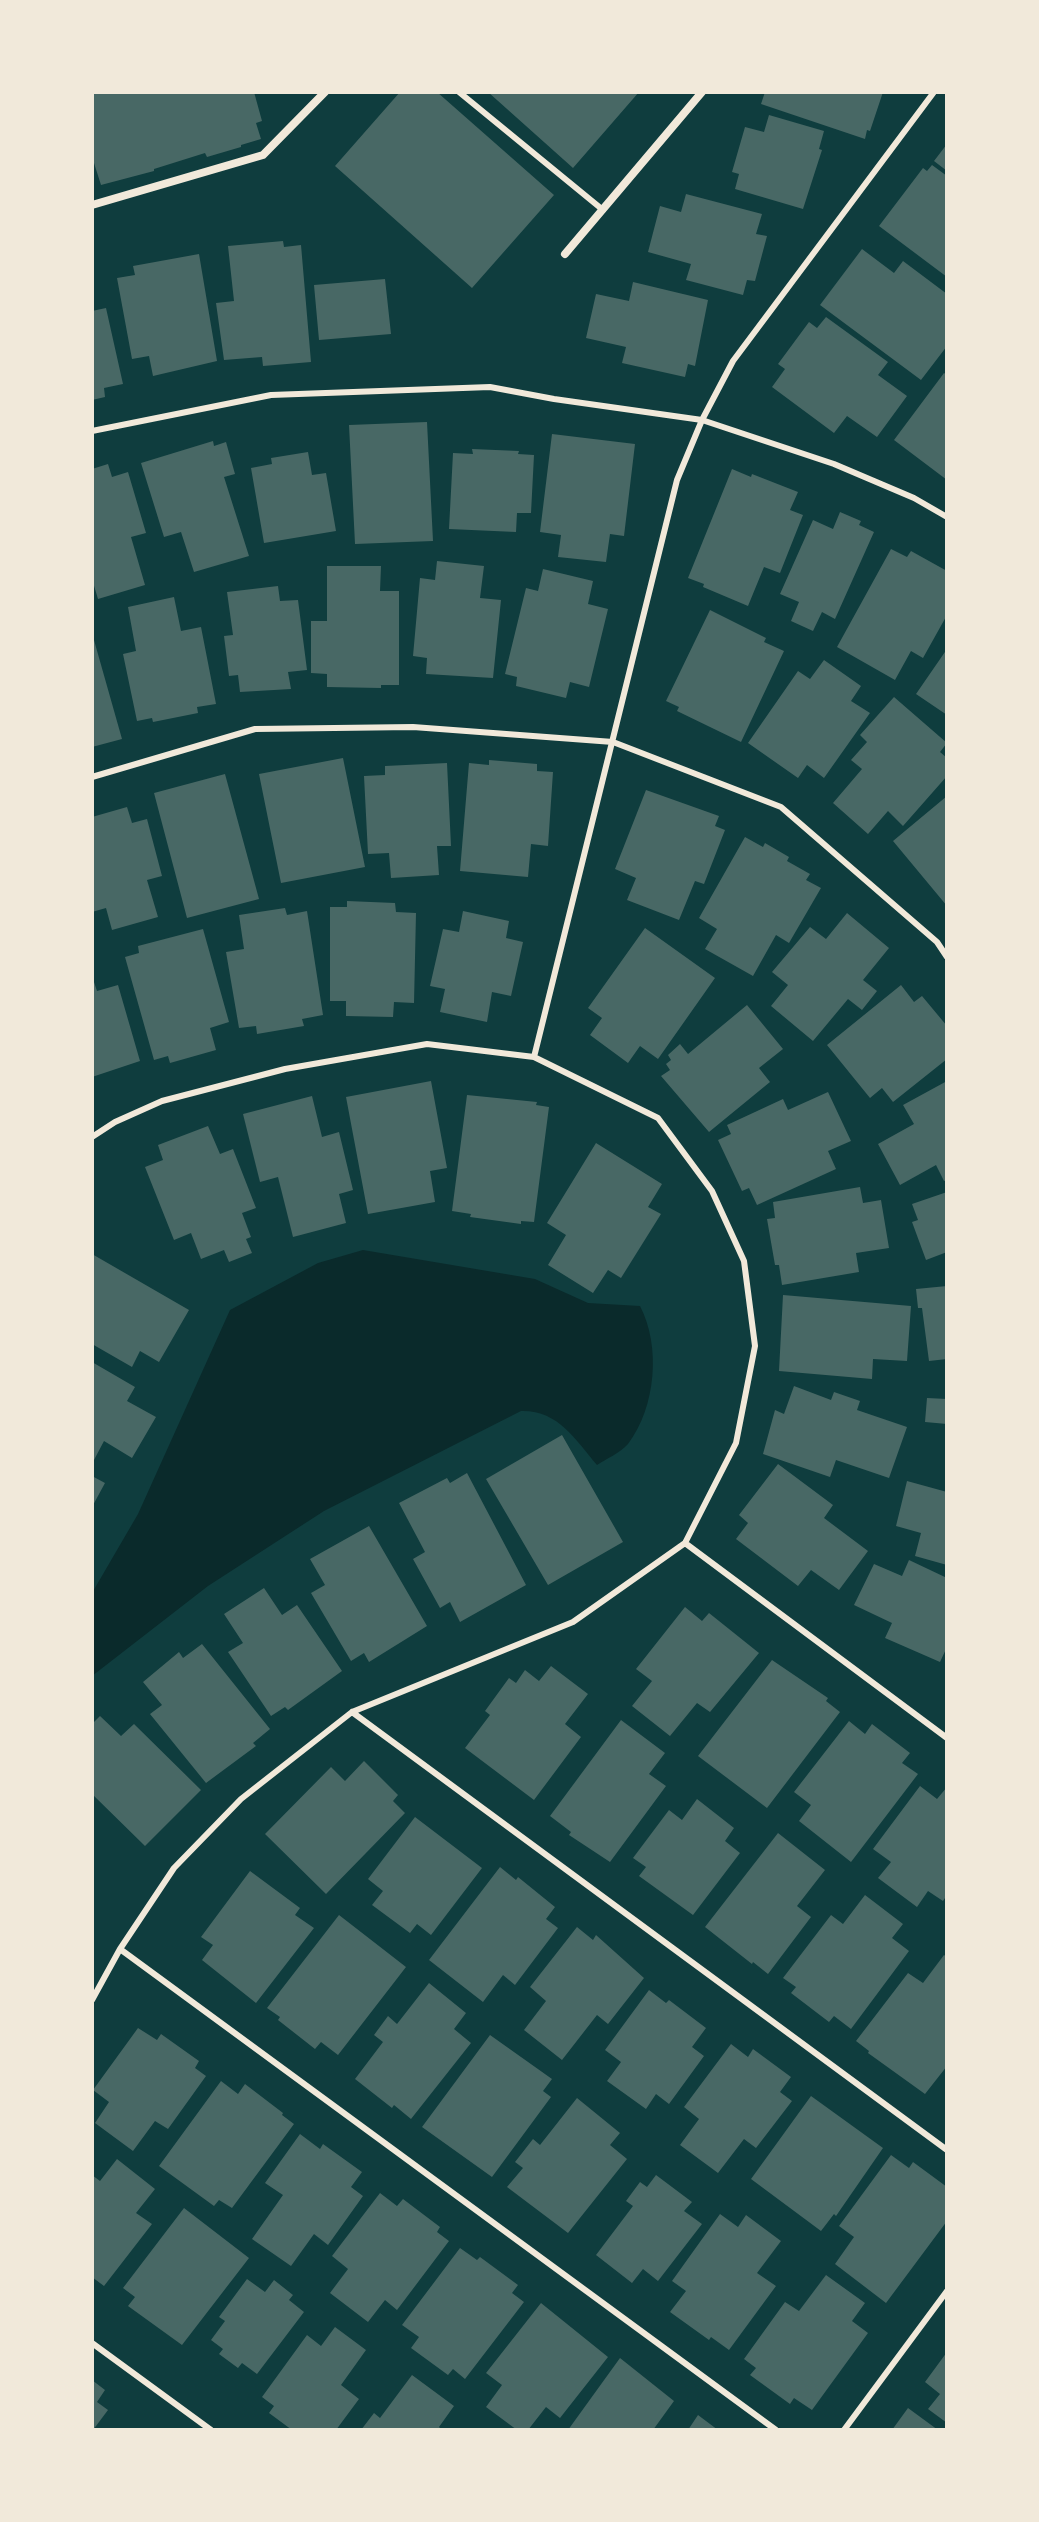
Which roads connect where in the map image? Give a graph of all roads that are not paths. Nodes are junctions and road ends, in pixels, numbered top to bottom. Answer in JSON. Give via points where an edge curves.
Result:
{"nodes":[{"id":1,"x":325,"y":92,"type":"edge"},
{"id":2,"x":459,"y":92,"type":"edge"},
{"id":3,"x":702,"y":92,"type":"edge"},
{"id":4,"x":934,"y":92,"type":"edge"},
{"id":5,"x":92,"y":205,"type":"edge"},
{"id":6,"x":603,"y":210,"type":"junction"},
{"id":7,"x":565,"y":254,"type":"dead end"},
{"id":8,"x":702,"y":420,"type":"junction"},
{"id":9,"x":92,"y":431,"type":"edge"},
{"id":10,"x":947,"y":517,"type":"edge"},
{"id":11,"x":613,"y":742,"type":"junction"},
{"id":12,"x":92,"y":777,"type":"edge"},
{"id":13,"x":947,"y":957,"type":"edge"},
{"id":14,"x":534,"y":1057,"type":"junction"},
{"id":15,"x":92,"y":1137,"type":"edge"},
{"id":16,"x":685,"y":1543,"type":"junction"},
{"id":17,"x":352,"y":1712,"type":"junction"},
{"id":18,"x":946,"y":1735,"type":"edge"},
{"id":19,"x":120,"y":1949,"type":"junction"},
{"id":20,"x":92,"y":2000,"type":"edge"},
{"id":21,"x":947,"y":2150,"type":"edge"},
{"id":22,"x":947,"y":2291,"type":"edge"},
{"id":23,"x":92,"y":2343,"type":"edge"},
{"id":24,"x":211,"y":2430,"type":"edge"},
{"id":25,"x":776,"y":2430,"type":"edge"},
{"id":26,"x":844,"y":2430,"type":"edge"}],
"edges":[{"from":1,"to":5,"type":"street","via":[[263,155]]},
{"from":2,"to":6,"type":"lane"},
{"from":3,"to":6,"type":"street"},
{"from":4,"to":8,"type":"lane","via":[[733,361]]},
{"from":6,"to":7,"type":"street"},
{"from":8,"to":9,"type":"lane","via":[[490,387],[271,395]]},
{"from":8,"to":10,"type":"lane","via":[[834,464]]},
{"from":8,"to":11,"type":"lane","via":[[677,480]]},
{"from":11,"to":12,"type":"lane","via":[[413,727],[255,729]]},
{"from":11,"to":13,"type":"lane","via":[[781,807],[937,942]]},
{"from":11,"to":14,"type":"lane"},
{"from":14,"to":15,"type":"lane","via":[[427,1044],[285,1069],[162,1101]]},
{"from":14,"to":16,"type":"lane","via":[[658,1118],[712,1191],[744,1261],[755,1346],[736,1443]]},
{"from":16,"to":17,"type":"lane","via":[[573,1622]]},
{"from":16,"to":18,"type":"lane"},
{"from":17,"to":19,"type":"lane","via":[[241,1799],[174,1868]]},
{"from":17,"to":21,"type":"lane"},
{"from":19,"to":20,"type":"lane"},
{"from":19,"to":25,"type":"lane"},
{"from":22,"to":26,"type":"lane"},
{"from":23,"to":24,"type":"lane"}]}
